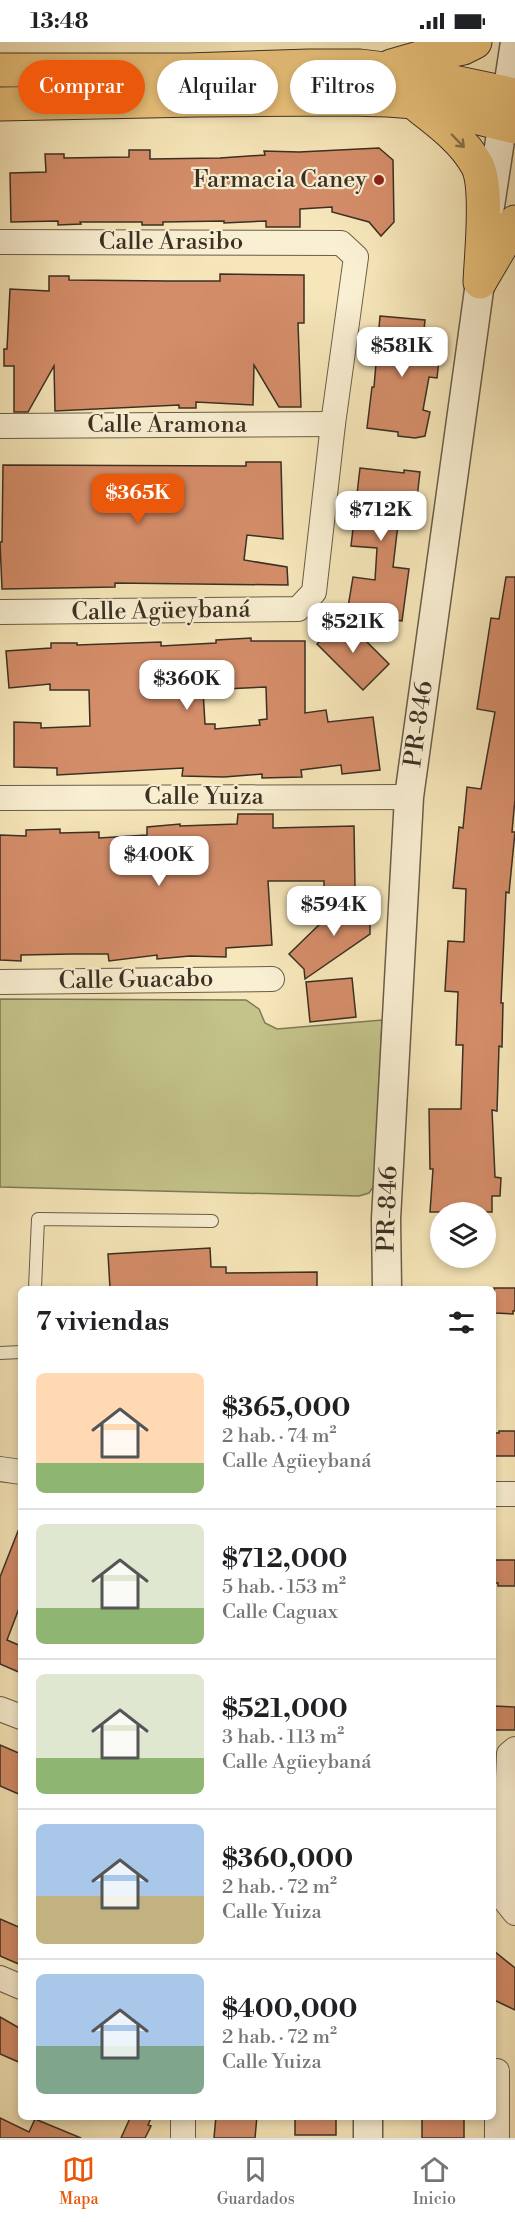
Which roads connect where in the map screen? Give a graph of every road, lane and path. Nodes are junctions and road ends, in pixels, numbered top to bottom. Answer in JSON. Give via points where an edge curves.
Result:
{"nodes":[{"id":1,"x":475,"y":42,"type":"edge"},
{"id":2,"x":514,"y":42,"type":"edge"},
{"id":3,"x":396,"y":65,"type":"edge"},
{"id":4,"x":290,"y":67,"type":"edge"},
{"id":5,"x":0,"y":70,"type":"edge"},
{"id":6,"x":396,"y":71,"type":"edge"},
{"id":7,"x":414,"y":102,"type":"junction"},
{"id":8,"x":0,"y":104,"type":"edge"},
{"id":9,"x":510,"y":110,"type":"edge"},
{"id":10,"x":515,"y":222,"type":"edge"},
{"id":11,"x":0,"y":242,"type":"edge"},
{"id":12,"x":480,"y":282,"type":"junction"},
{"id":13,"x":333,"y":424,"type":"junction"},
{"id":14,"x":0,"y":426,"type":"edge"},
{"id":15,"x":0,"y":612,"type":"edge"},
{"id":16,"x":409,"y":797,"type":"junction"},
{"id":17,"x":0,"y":798,"type":"edge"},
{"id":18,"x":272,"y":979,"type":"dead end"},
{"id":19,"x":0,"y":982,"type":"edge"},
{"id":20,"x":212,"y":1221,"type":"dead end"},
{"id":21,"x":35,"y":1286,"type":"edge"},
{"id":22,"x":387,"y":1286,"type":"edge"},
{"id":23,"x":18,"y":1352,"type":"edge"},
{"id":24,"x":0,"y":1353,"type":"edge"},
{"id":25,"x":0,"y":1469,"type":"edge"},
{"id":26,"x":18,"y":1472,"type":"edge"},
{"id":27,"x":496,"y":1494,"type":"edge"},
{"id":28,"x":515,"y":1494,"type":"edge"},
{"id":29,"x":0,"y":1709,"type":"edge"},
{"id":30,"x":18,"y":1716,"type":"edge"},
{"id":31,"x":515,"y":1749,"type":"edge"},
{"id":32,"x":515,"y":1913,"type":"edge"},
{"id":33,"x":0,"y":1978,"type":"edge"},
{"id":34,"x":18,"y":1986,"type":"edge"},
{"id":35,"x":497,"y":2071,"type":"dead end"},
{"id":36,"x":183,"y":2120,"type":"edge"},
{"id":37,"x":368,"y":2120,"type":"edge"},
{"id":38,"x":183,"y":2138,"type":"edge"},
{"id":39,"x":368,"y":2138,"type":"edge"},
{"id":40,"x":497,"y":2138,"type":"edge"}],
"edges":[{"from":1,"to":3,"type":"main road"},
{"from":2,"to":9,"type":"street","name":"PR-846"},
{"from":4,"to":5,"type":"main road"},
{"from":6,"to":9,"type":"main road","via":[[431,76]]},
{"from":7,"to":8,"type":"main road","via":[[347,99]]},
{"from":7,"to":9,"type":"main road"},
{"from":7,"to":12,"type":"main road","one_way":true,"via":[[466,149],[482,176]]},
{"from":9,"to":12,"type":"street","name":"PR-846","number":"PR-846"},
{"from":10,"to":12,"type":"main road"},
{"from":11,"to":13,"type":"street","name":"Calle Arasibo","via":[[341,243],[356,257]]},
{"from":12,"to":16,"type":"street","name":"PR-846","number":"PR-846"},
{"from":13,"to":14,"type":"street","name":"Calle Aramona"},
{"from":13,"to":15,"type":"street","name":"Calle Agüeybaná","via":[[314,592],[298,609]]},
{"from":16,"to":17,"type":"street","name":"Calle Yuiza"},
{"from":16,"to":22,"type":"street","name":"PR-846","number":"PR-846","via":[[386,1219]]},
{"from":18,"to":19,"type":"street","name":"Calle Guacabo"},
{"from":20,"to":21,"type":"lane","via":[[38,1220]]},
{"from":23,"to":24,"type":"lane"},
{"from":25,"to":26,"type":"street"},
{"from":27,"to":28,"type":"street"},
{"from":29,"to":30,"type":"street"},
{"from":31,"to":32,"type":"street","via":[[509,1754],[503,1898]]},
{"from":33,"to":34,"type":"street"},
{"from":35,"to":40,"type":"street"},
{"from":36,"to":38,"type":"street"},
{"from":37,"to":39,"type":"street"}]}
